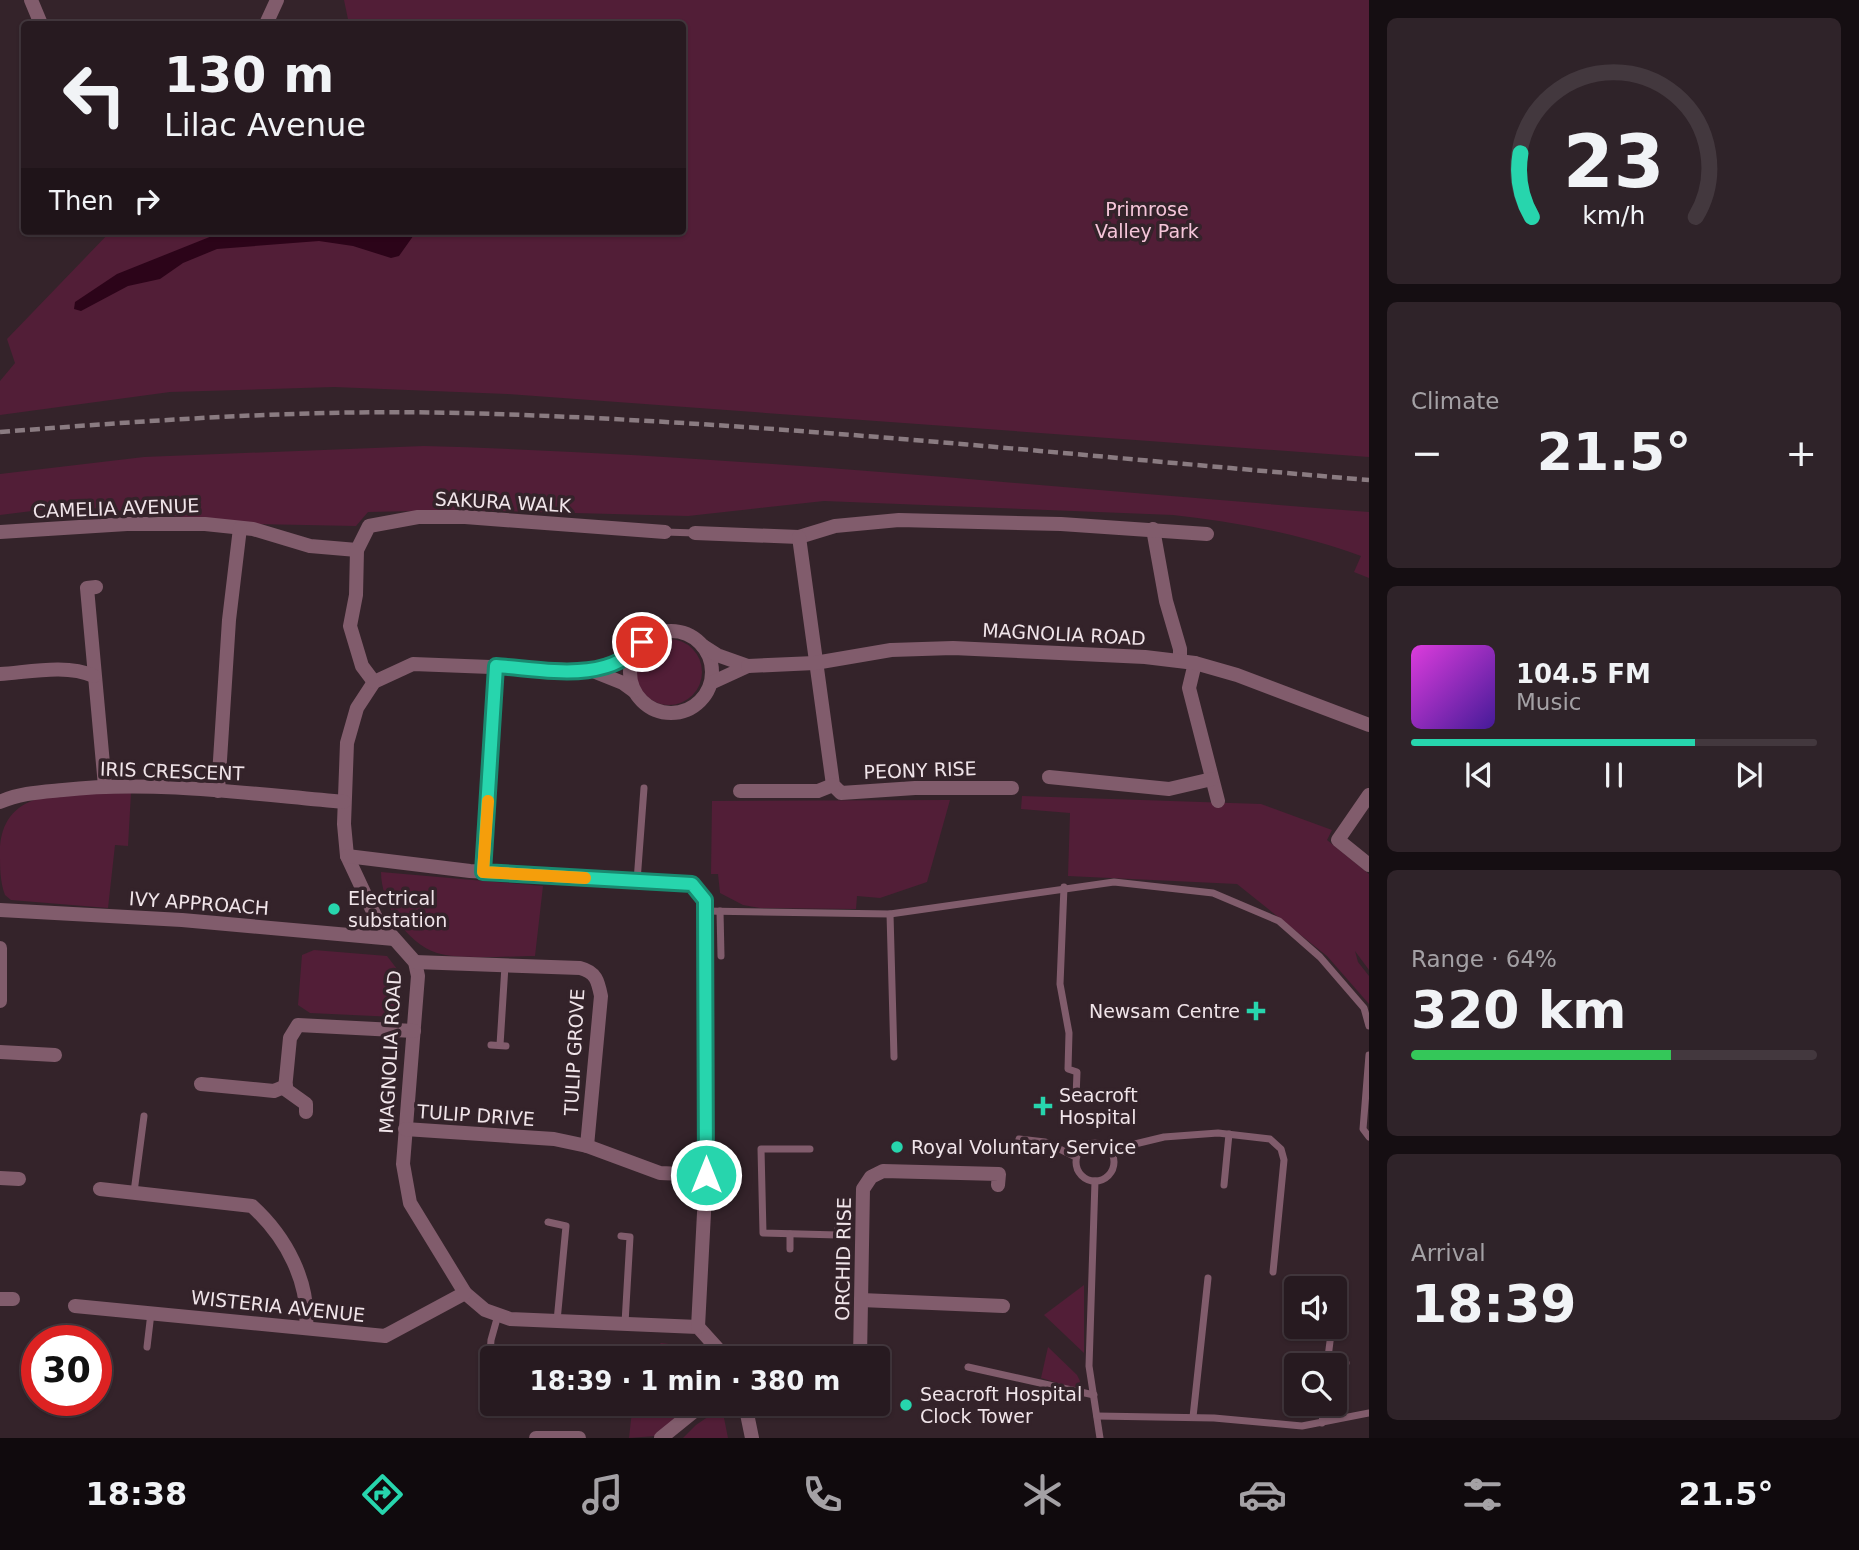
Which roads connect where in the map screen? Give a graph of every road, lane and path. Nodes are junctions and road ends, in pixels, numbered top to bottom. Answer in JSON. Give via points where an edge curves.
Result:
{"nodes":[{"id":1,"x":31,"y":0,"type":"edge"},
{"id":2,"x":277,"y":0,"type":"edge"},
{"id":3,"x":40,"y":21,"type":"edge"},
{"id":4,"x":267,"y":21,"type":"edge"},
{"id":5,"x":240,"y":528,"type":"junction"},
{"id":6,"x":1153,"y":529,"type":"junction"},
{"id":7,"x":0,"y":532,"type":"edge"},
{"id":8,"x":665,"y":532,"type":"joint"},
{"id":9,"x":695,"y":533,"type":"joint"},
{"id":10,"x":1208,"y":534,"type":"dead end"},
{"id":11,"x":799,"y":537,"type":"junction"},
{"id":12,"x":357,"y":550,"type":"junction"},
{"id":13,"x":96,"y":587,"type":"dead end"},
{"id":14,"x":702,"y":645,"type":"junction"},
{"id":15,"x":634,"y":652,"type":"junction"},
{"id":16,"x":1180,"y":660,"type":"junction"},
{"id":17,"x":815,"y":663,"type":"junction"},
{"id":18,"x":1195,"y":663,"type":"junction"},
{"id":19,"x":496,"y":666,"type":"junction"},
{"id":20,"x":748,"y":666,"type":"junction"},
{"id":21,"x":593,"y":671,"type":"junction"},
{"id":22,"x":0,"y":674,"type":"edge"},
{"id":23,"x":94,"y":676,"type":"junction"},
{"id":24,"x":374,"y":682,"type":"junction"},
{"id":25,"x":710,"y":683,"type":"junction"},
{"id":26,"x":635,"y":692,"type":"junction"},
{"id":27,"x":1369,"y":725,"type":"edge"},
{"id":28,"x":1049,"y":777,"type":"dead end"},
{"id":29,"x":1212,"y":779,"type":"junction"},
{"id":30,"x":833,"y":785,"type":"junction"},
{"id":31,"x":105,"y":786,"type":"junction"},
{"id":32,"x":645,"y":788,"type":"dead end"},
{"id":33,"x":1012,"y":788,"type":"dead end"},
{"id":34,"x":218,"y":791,"type":"junction"},
{"id":35,"x":740,"y":791,"type":"dead end"},
{"id":36,"x":1369,"y":795,"type":"edge"},
{"id":37,"x":1219,"y":801,"type":"dead end"},
{"id":38,"x":0,"y":802,"type":"edge"},
{"id":39,"x":344,"y":802,"type":"junction"},
{"id":40,"x":347,"y":856,"type":"junction"},
{"id":41,"x":1369,"y":865,"type":"edge"},
{"id":42,"x":483,"y":872,"type":"junction"},
{"id":43,"x":637,"y":881,"type":"junction"},
{"id":44,"x":1064,"y":887,"type":"junction"},
{"id":45,"x":0,"y":910,"type":"edge"},
{"id":46,"x":704,"y":911,"type":"junction"},
{"id":47,"x":720,"y":911,"type":"junction"},
{"id":48,"x":890,"y":914,"type":"junction"},
{"id":49,"x":394,"y":939,"type":"junction"},
{"id":50,"x":0,"y":948,"type":"edge"},
{"id":51,"x":721,"y":956,"type":"dead end"},
{"id":52,"x":415,"y":962,"type":"junction"},
{"id":53,"x":506,"y":965,"type":"junction"},
{"id":54,"x":0,"y":1001,"type":"edge"},
{"id":55,"x":1369,"y":1026,"type":"edge"},
{"id":56,"x":414,"y":1031,"type":"junction"},
{"id":57,"x":499,"y":1045,"type":"dead end"},
{"id":58,"x":0,"y":1052,"type":"edge"},
{"id":59,"x":55,"y":1055,"type":"dead end"},
{"id":60,"x":1369,"y":1055,"type":"edge"},
{"id":61,"x":894,"y":1057,"type":"dead end"},
{"id":62,"x":201,"y":1084,"type":"dead end"},
{"id":63,"x":286,"y":1086,"type":"junction"},
{"id":64,"x":1076,"y":1097,"type":"dead end"},
{"id":65,"x":306,"y":1112,"type":"dead end"},
{"id":66,"x":144,"y":1116,"type":"dead end"},
{"id":67,"x":405,"y":1129,"type":"junction"},
{"id":68,"x":1229,"y":1134,"type":"junction"},
{"id":69,"x":1369,"y":1137,"type":"edge"},
{"id":70,"x":1019,"y":1139,"type":"dead end"},
{"id":71,"x":587,"y":1146,"type":"junction"},
{"id":72,"x":810,"y":1149,"type":"dead end"},
{"id":73,"x":1110,"y":1150,"type":"junction"},
{"id":74,"x":1076,"y":1157,"type":"junction"},
{"id":75,"x":706,"y":1170,"type":"junction"},
{"id":76,"x":0,"y":1178,"type":"edge"},
{"id":77,"x":19,"y":1179,"type":"dead end"},
{"id":78,"x":1095,"y":1181,"type":"junction"},
{"id":79,"x":998,"y":1185,"type":"dead end"},
{"id":80,"x":1224,"y":1185,"type":"dead end"},
{"id":81,"x":100,"y":1189,"type":"dead end"},
{"id":82,"x":134,"y":1192,"type":"junction"},
{"id":83,"x":838,"y":1212,"type":"dead end"},
{"id":84,"x":548,"y":1222,"type":"dead end"},
{"id":85,"x":790,"y":1234,"type":"junction"},
{"id":86,"x":621,"y":1236,"type":"dead end"},
{"id":87,"x":790,"y":1249,"type":"dead end"},
{"id":88,"x":1273,"y":1272,"type":"dead end"},
{"id":89,"x":1208,"y":1278,"type":"dead end"},
{"id":90,"x":465,"y":1293,"type":"junction"},
{"id":91,"x":861,"y":1300,"type":"junction"},
{"id":92,"x":75,"y":1306,"type":"dead end"},
{"id":93,"x":1003,"y":1306,"type":"dead end"},
{"id":94,"x":151,"y":1312,"type":"junction"},
{"id":95,"x":498,"y":1315,"type":"junction"},
{"id":96,"x":558,"y":1321,"type":"junction"},
{"id":97,"x":625,"y":1322,"type":"junction"},
{"id":98,"x":306,"y":1327,"type":"junction"},
{"id":99,"x":698,"y":1327,"type":"junction"},
{"id":100,"x":491,"y":1346,"type":"edge"},
{"id":101,"x":715,"y":1346,"type":"edge"},
{"id":102,"x":860,"y":1346,"type":"edge"},
{"id":103,"x":147,"y":1347,"type":"dead end"},
{"id":104,"x":968,"y":1367,"type":"dead end"},
{"id":105,"x":1094,"y":1395,"type":"junction"},
{"id":106,"x":1369,"y":1413,"type":"edge"},
{"id":107,"x":688,"y":1416,"type":"edge"},
{"id":108,"x":747,"y":1416,"type":"edge"},
{"id":109,"x":1097,"y":1416,"type":"junction"},
{"id":110,"x":1323,"y":1416,"type":"edge"},
{"id":111,"x":1193,"y":1418,"type":"junction"},
{"id":112,"x":1322,"y":1423,"type":"junction"},
{"id":113,"x":536,"y":1438,"type":"edge"},
{"id":114,"x":579,"y":1438,"type":"edge"},
{"id":115,"x":661,"y":1438,"type":"edge"},
{"id":116,"x":752,"y":1438,"type":"edge"},
{"id":117,"x":1100,"y":1438,"type":"edge"}],
"edges":[{"from":1,"to":3,"type":"street"},
{"from":2,"to":4,"type":"street"},
{"from":5,"to":7,"type":"street","name":"CAMELIA AVENUE","via":[[127,524]]},
{"from":5,"to":12,"type":"street","name":"CAMELIA AVENUE","via":[[310,545]]},
{"from":5,"to":34,"type":"street"},
{"from":6,"to":10,"type":"street","name":"SAKURA WALK"},
{"from":6,"to":11,"type":"street","name":"SAKURA WALK","via":[[898,520],[835,526]]},
{"from":6,"to":16,"type":"street"},
{"from":8,"to":9,"type":"lane","name":"SAKURA WALK"},
{"from":8,"to":12,"type":"street","name":"SAKURA WALK","via":[[418,517],[369,526]]},
{"from":9,"to":11,"type":"street","name":"SAKURA WALK"},
{"from":11,"to":17,"type":"street"},
{"from":12,"to":24,"type":"street","via":[[350,626],[362,666]]},
{"from":13,"to":23,"type":"street","via":[[87,588]]},
{"from":14,"to":15,"type":"street","name":"MAGNOLIA ROAD","via":[[680,631],[666,631],[642,642]]},
{"from":14,"to":20,"type":"street","name":"MAGNOLIA ROAD"},
{"from":14,"to":25,"type":"street","via":[[709,656]]},
{"from":15,"to":21,"type":"street","name":"MAGNOLIA ROAD"},
{"from":15,"to":26,"type":"street","via":[[630,666]]},
{"from":16,"to":17,"type":"street","name":"MAGNOLIA ROAD","via":[[953,648],[891,650]]},
{"from":16,"to":18,"type":"street","name":"MAGNOLIA ROAD"},
{"from":17,"to":20,"type":"street","name":"MAGNOLIA ROAD"},
{"from":17,"to":30,"type":"street"},
{"from":18,"to":27,"type":"street","name":"MAGNOLIA ROAD"},
{"from":18,"to":29,"type":"street","via":[[1189,688]]},
{"from":19,"to":21,"type":"street","name":"MAGNOLIA ROAD"},
{"from":19,"to":24,"type":"street","name":"MAGNOLIA ROAD","via":[[413,664]]},
{"from":19,"to":42,"type":"street"},
{"from":20,"to":25,"type":"street","name":"MAGNOLIA ROAD"},
{"from":21,"to":26,"type":"street","name":"MAGNOLIA ROAD"},
{"from":22,"to":23,"type":"street","via":[[81,670]]},
{"from":23,"to":31,"type":"street"},
{"from":24,"to":39,"type":"street","name":"MAGNOLIA ROAD","via":[[356,708],[347,743]]},
{"from":25,"to":26,"type":"street","name":"MAGNOLIA ROAD","via":[[695,705],[669,713],[656,710]]},
{"from":28,"to":29,"type":"street","via":[[1169,789]]},
{"from":29,"to":37,"type":"street"},
{"from":30,"to":33,"type":"street","name":"PEONY RISE","via":[[841,793]]},
{"from":30,"to":35,"type":"street","name":"PEONY RISE","via":[[818,791]]},
{"from":31,"to":34,"type":"street","name":"IRIS CRESCENT"},
{"from":31,"to":38,"type":"street","name":"IRIS CRESCENT"},
{"from":32,"to":43,"type":"lane"},
{"from":34,"to":39,"type":"street","name":"IRIS CRESCENT"},
{"from":36,"to":41,"type":"street","via":[[1338,840]]},
{"from":39,"to":40,"type":"street","name":"MAGNOLIA ROAD"},
{"from":40,"to":42,"type":"street"},
{"from":40,"to":49,"type":"street","name":"MAGNOLIA ROAD","via":[[366,900]]},
{"from":42,"to":43,"type":"street"},
{"from":43,"to":46,"type":"street","via":[[692,884],[705,900]]},
{"from":44,"to":48,"type":"lane"},
{"from":44,"to":55,"type":"lane","via":[[1114,882],[1213,893],[1279,921],[1347,988],[1364,1008]]},
{"from":44,"to":64,"type":"lane","via":[[1060,984],[1069,1033],[1068,1069],[1077,1072]]},
{"from":45,"to":49,"type":"street","name":"IVY APPROACH"},
{"from":46,"to":47,"type":"lane"},
{"from":46,"to":75,"type":"street"},
{"from":47,"to":48,"type":"lane"},
{"from":47,"to":51,"type":"lane"},
{"from":48,"to":61,"type":"lane"},
{"from":49,"to":52,"type":"street","name":"MAGNOLIA ROAD"},
{"from":50,"to":54,"type":"street"},
{"from":52,"to":53,"type":"street","name":"TULIP GROVE"},
{"from":52,"to":56,"type":"street","name":"MAGNOLIA ROAD"},
{"from":53,"to":57,"type":"lane"},
{"from":53,"to":71,"type":"street","name":"TULIP GROVE","via":[[580,968],[598,978],[601,996]]},
{"from":56,"to":63,"type":"street","via":[[298,1025],[290,1038]]},
{"from":56,"to":67,"type":"street","name":"MAGNOLIA ROAD"},
{"from":58,"to":59,"type":"street"},
{"from":60,"to":69,"type":"lane","via":[[1363,1129]]},
{"from":62,"to":63,"type":"street","via":[[274,1091]]},
{"from":63,"to":65,"type":"street","via":[[306,1104]]},
{"from":66,"to":82,"type":"lane"},
{"from":67,"to":71,"type":"street","name":"TULIP DRIVE","via":[[554,1139]]},
{"from":67,"to":90,"type":"street","name":"MAGNOLIA ROAD","via":[[403,1164],[410,1203]]},
{"from":68,"to":73,"type":"lane","via":[[1164,1137]]},
{"from":68,"to":80,"type":"lane"},
{"from":68,"to":88,"type":"lane","via":[[1270,1139],[1281,1149],[1284,1160]]},
{"from":70,"to":74,"type":"lane","via":[[1045,1142]]},
{"from":71,"to":75,"type":"street","name":"TULIP DRIVE","via":[[660,1173]]},
{"from":72,"to":85,"type":"lane","via":[[761,1149],[763,1233]]},
{"from":73,"to":74,"type":"lane","via":[[1094,1142],[1083,1146]]},
{"from":73,"to":78,"type":"lane","via":[[1112,1170]]},
{"from":74,"to":78,"type":"lane","via":[[1081,1176]]},
{"from":75,"to":99,"type":"street"},
{"from":76,"to":77,"type":"street"},
{"from":78,"to":105,"type":"lane","via":[[1089,1366]]},
{"from":79,"to":91,"type":"street","name":"ORCHID RISE","via":[[999,1174],[883,1171],[871,1177],[863,1189]]},
{"from":81,"to":82,"type":"street"},
{"from":82,"to":98,"type":"street","via":[[252,1206],[296,1266],[308,1304]]},
{"from":83,"to":85,"type":"lane","via":[[838,1235]]},
{"from":84,"to":96,"type":"lane","via":[[566,1226]]},
{"from":85,"to":87,"type":"lane"},
{"from":86,"to":97,"type":"lane","via":[[630,1237]]},
{"from":89,"to":111,"type":"lane"},
{"from":90,"to":95,"type":"street","name":"MAGNOLIA ROAD"},
{"from":90,"to":98,"type":"street","name":"WISTERIA AVENUE","via":[[385,1336]]},
{"from":91,"to":93,"type":"street"},
{"from":91,"to":102,"type":"street","name":"ORCHID RISE"},
{"from":92,"to":94,"type":"street","name":"WISTERIA AVENUE"},
{"from":94,"to":98,"type":"street","name":"WISTERIA AVENUE"},
{"from":94,"to":103,"type":"lane"},
{"from":95,"to":96,"type":"street","name":"MAGNOLIA ROAD"},
{"from":95,"to":100,"type":"lane"},
{"from":96,"to":97,"type":"street","name":"MAGNOLIA ROAD"},
{"from":97,"to":99,"type":"street","name":"MAGNOLIA ROAD"},
{"from":99,"to":101,"type":"street"},
{"from":104,"to":105,"type":"lane"},
{"from":105,"to":109,"type":"lane"},
{"from":106,"to":112,"type":"lane"},
{"from":107,"to":115,"type":"street"},
{"from":108,"to":116,"type":"street"},
{"from":109,"to":111,"type":"lane"},
{"from":109,"to":117,"type":"lane"},
{"from":110,"to":112,"type":"lane"},
{"from":111,"to":112,"type":"lane","via":[[1302,1426]]},
{"from":113,"to":114,"type":"street"}]}
